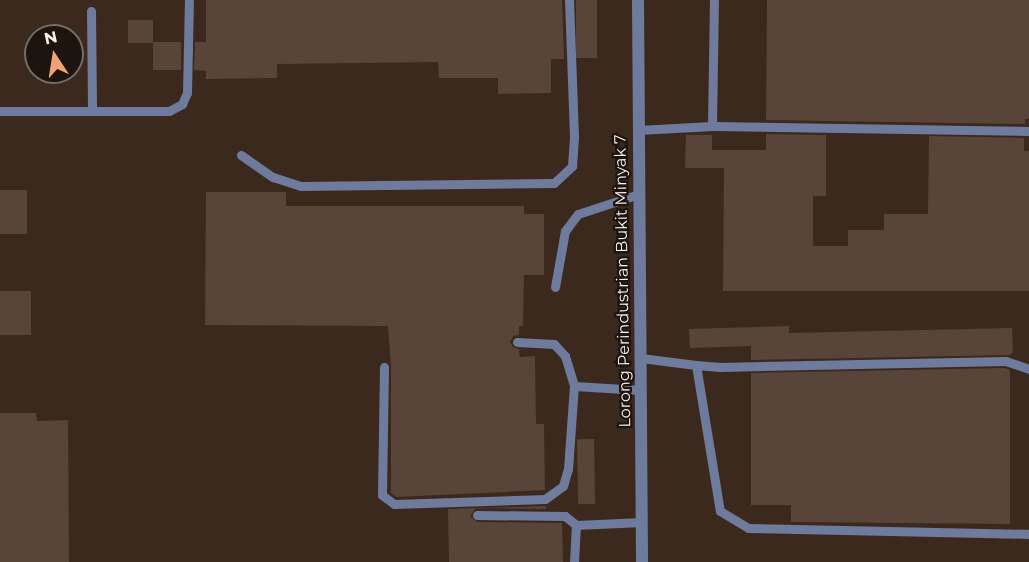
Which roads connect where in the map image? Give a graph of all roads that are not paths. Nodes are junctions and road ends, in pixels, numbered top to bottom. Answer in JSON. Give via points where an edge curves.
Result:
{"nodes":[{"id":1,"x":189,"y":0,"type":"edge"},
{"id":2,"x":569,"y":0,"type":"edge"},
{"id":3,"x":638,"y":0,"type":"edge"},
{"id":4,"x":714,"y":0,"type":"edge"},
{"id":5,"x":91,"y":11,"type":"dead end"},
{"id":6,"x":92,"y":110,"type":"junction"},
{"id":7,"x":0,"y":111,"type":"edge"},
{"id":8,"x":712,"y":126,"type":"junction"},
{"id":9,"x":638,"y":130,"type":"junction"},
{"id":10,"x":1029,"y":131,"type":"edge"},
{"id":11,"x":241,"y":155,"type":"dead end"},
{"id":12,"x":639,"y":195,"type":"junction"},
{"id":13,"x":555,"y":287,"type":"dead end"},
{"id":14,"x":517,"y":342,"type":"dead end"},
{"id":15,"x":640,"y":358,"type":"junction"},
{"id":16,"x":696,"y":365,"type":"junction"},
{"id":17,"x":384,"y":367,"type":"dead end"},
{"id":18,"x":1029,"y":369,"type":"edge"},
{"id":19,"x":574,"y":386,"type":"junction"},
{"id":20,"x":641,"y":390,"type":"junction"},
{"id":21,"x":477,"y":515,"type":"dead end"},
{"id":22,"x":642,"y":522,"type":"junction"},
{"id":23,"x":576,"y":525,"type":"junction"},
{"id":24,"x":1029,"y":534,"type":"edge"},
{"id":25,"x":574,"y":562,"type":"edge"},
{"id":26,"x":642,"y":562,"type":"edge"}],
"edges":[{"from":1,"to":6,"type":"lane","via":[[187,93],[182,104],[169,111]]},
{"from":2,"to":11,"type":"lane","via":[[572,166],[554,183],[301,186],[273,177]]},
{"from":3,"to":9,"type":"street","name":"Lorong Perindustrian Bukit Minyak 7"},
{"from":4,"to":8,"type":"lane"},
{"from":5,"to":6,"type":"lane"},
{"from":6,"to":7,"type":"lane"},
{"from":8,"to":9,"type":"lane"},
{"from":8,"to":10,"type":"lane"},
{"from":9,"to":12,"type":"street","name":"Lorong Perindustrian Bukit Minyak 7"},
{"from":12,"to":13,"type":"lane","via":[[578,214],[565,231]]},
{"from":12,"to":15,"type":"street","name":"Lorong Perindustrian Bukit Minyak 7"},
{"from":14,"to":19,"type":"lane","via":[[554,344],[565,356]]},
{"from":15,"to":16,"type":"lane"},
{"from":15,"to":20,"type":"street","name":"Lorong Perindustrian Bukit Minyak 7"},
{"from":16,"to":18,"type":"lane","via":[[1006,361]]},
{"from":16,"to":24,"type":"lane","via":[[720,512],[748,528]]},
{"from":17,"to":19,"type":"lane","via":[[382,495],[394,504],[545,500],[563,486],[568,469]]},
{"from":19,"to":20,"type":"lane"},
{"from":20,"to":22,"type":"street","name":"Lorong Perindustrian Bukit Minyak 7"},
{"from":21,"to":23,"type":"lane","via":[[565,516]]},
{"from":22,"to":23,"type":"lane"},
{"from":22,"to":26,"type":"street","name":"Lorong Perindustrian Bukit Minyak 7"},
{"from":23,"to":25,"type":"lane"}]}
